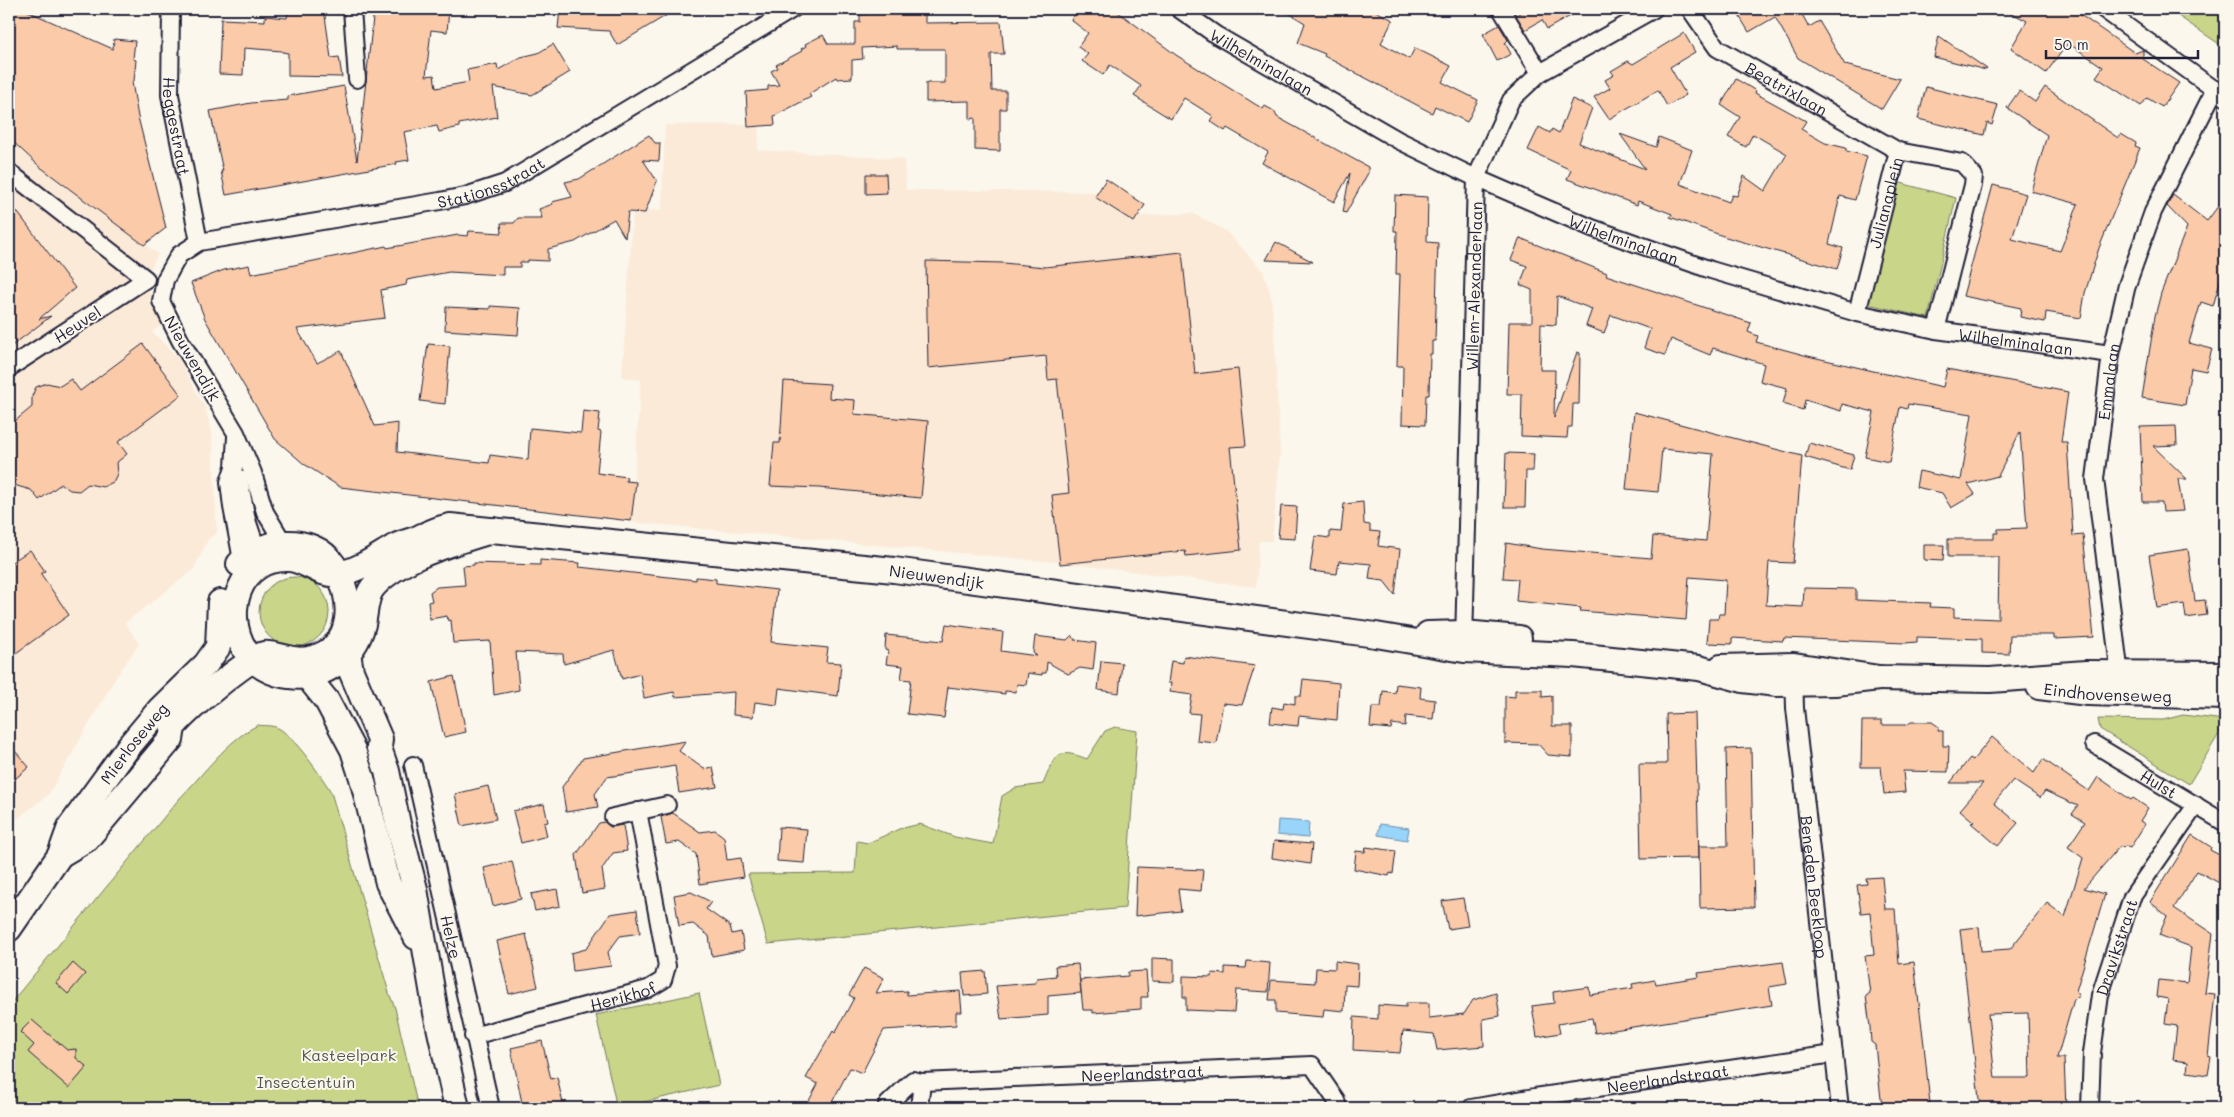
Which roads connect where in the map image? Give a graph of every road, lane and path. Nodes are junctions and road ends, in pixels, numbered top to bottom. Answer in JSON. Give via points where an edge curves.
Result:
{"nodes":[{"id":1,"x":171,"y":9,"type":"edge"},
{"id":2,"x":352,"y":9,"type":"edge"},
{"id":3,"x":794,"y":9,"type":"edge"},
{"id":4,"x":1179,"y":9,"type":"edge"},
{"id":5,"x":1501,"y":9,"type":"edge"},
{"id":6,"x":1654,"y":9,"type":"edge"},
{"id":7,"x":1690,"y":9,"type":"edge"},
{"id":8,"x":2103,"y":9,"type":"edge"},
{"id":9,"x":1540,"y":73,"type":"junction"},
{"id":10,"x":356,"y":79,"type":"dead end"},
{"id":11,"x":2220,"y":93,"type":"edge"},
{"id":12,"x":1898,"y":151,"type":"junction"},
{"id":13,"x":9,"y":172,"type":"edge"},
{"id":14,"x":1476,"y":178,"type":"junction"},
{"id":15,"x":199,"y":242,"type":"junction"},
{"id":16,"x":165,"y":280,"type":"joint"},
{"id":17,"x":1857,"y":313,"type":"junction"},
{"id":18,"x":1936,"y":330,"type":"junction"},
{"id":19,"x":2111,"y":354,"type":"junction"},
{"id":20,"x":9,"y":368,"type":"edge"},
{"id":21,"x":236,"y":433,"type":"junction"},
{"id":22,"x":494,"y":530,"type":"junction"},
{"id":23,"x":283,"y":542,"type":"junction"},
{"id":24,"x":253,"y":559,"type":"junction"},
{"id":25,"x":335,"y":567,"type":"junction"},
{"id":26,"x":1464,"y":641,"type":"junction"},
{"id":27,"x":337,"y":655,"type":"junction"},
{"id":28,"x":258,"y":663,"type":"junction"},
{"id":29,"x":2225,"y":674,"type":"edge"},
{"id":30,"x":1794,"y":675,"type":"junction"},
{"id":31,"x":307,"y":676,"type":"junction"},
{"id":32,"x":2121,"y":684,"type":"junction"},
{"id":33,"x":2225,"y":698,"type":"edge"},
{"id":34,"x":2094,"y":744,"type":"dead end"},
{"id":35,"x":413,"y":765,"type":"dead end"},
{"id":36,"x":667,"y":805,"type":"dead end"},
{"id":37,"x":2196,"y":805,"type":"junction"},
{"id":38,"x":638,"y":811,"type":"junction"},
{"id":39,"x":613,"y":817,"type":"dead end"},
{"id":40,"x":2225,"y":823,"type":"edge"},
{"id":41,"x":60,"y":855,"type":"junction"},
{"id":42,"x":9,"y":928,"type":"edge"},
{"id":43,"x":426,"y":954,"type":"junction"},
{"id":44,"x":473,"y":1036,"type":"junction"},
{"id":45,"x":1834,"y":1054,"type":"junction"},
{"id":46,"x":922,"y":1082,"type":"junction"},
{"id":47,"x":1536,"y":1103,"type":"edge"},
{"id":48,"x":457,"y":1108,"type":"edge"},
{"id":49,"x":490,"y":1108,"type":"edge"},
{"id":50,"x":886,"y":1108,"type":"edge"},
{"id":51,"x":919,"y":1108,"type":"edge"},
{"id":52,"x":1338,"y":1108,"type":"edge"},
{"id":53,"x":1472,"y":1108,"type":"edge"},
{"id":54,"x":1840,"y":1108,"type":"edge"},
{"id":55,"x":2090,"y":1108,"type":"edge"}],
"edges":[{"from":1,"to":15,"type":"street","name":"Heggestraat","via":[[170,95]]},
{"from":2,"to":10,"type":"street"},
{"from":3,"to":15,"type":"street","name":"Stationsstraat","via":[[505,183],[440,201]]},
{"from":4,"to":14,"type":"street","name":"Wilhelminalaan","via":[[1216,35],[1398,140]]},
{"from":5,"to":9,"type":"street"},
{"from":6,"to":9,"type":"street","name":"Willem-Alexanderlaan"},
{"from":7,"to":12,"type":"street","name":"Beatrixlaan","via":[[1717,48]]},
{"from":8,"to":11,"type":"street"},
{"from":9,"to":14,"type":"street","name":"Willem-Alexanderlaan","via":[[1511,100]]},
{"from":11,"to":19,"type":"street","name":"Emmalaan","via":[[2153,212],[2127,285]]},
{"from":12,"to":17,"type":"street","name":"Julianaplein"},
{"from":12,"to":18,"type":"street","name":"Julianaplein","via":[[1962,163],[1974,176]]},
{"from":13,"to":20,"type":"street","name":"Heuvel","via":[[146,279]]},
{"from":14,"to":17,"type":"street","name":"Wilhelminalaan","via":[[1592,228],[1701,267]]},
{"from":14,"to":26,"type":"street","name":"Willem-Alexanderlaan"},
{"from":15,"to":16,"type":"street","name":"Stationsstraat","via":[[179,256]]},
{"from":16,"to":21,"type":"street","name":"Nieuwendijk","via":[[162,301],[180,340]]},
{"from":17,"to":18,"type":"street","name":"Wilhelminalaan"},
{"from":18,"to":19,"type":"street","name":"Wilhelminalaan"},
{"from":19,"to":32,"type":"street","name":"Emmalaan","via":[[2095,479]]},
{"from":21,"to":23,"type":"street","name":"Nieuwendijk","via":[[265,512]]},
{"from":21,"to":24,"type":"street","via":[[234,466]]},
{"from":22,"to":25,"type":"main road","name":"Nieuwendijk","via":[[418,526],[347,556]]},
{"from":22,"to":26,"type":"main road","name":"Nieuwendijk","via":[[894,570],[1376,635]]},
{"from":22,"to":27,"type":"main road","name":"Nieuwendijk","via":[[422,555],[373,586],[354,646]]},
{"from":23,"to":24,"type":"main road"},
{"from":23,"to":25,"type":"main road","via":[[307,546]]},
{"from":24,"to":25,"type":"main road","via":[[290,559],[326,574]]},
{"from":24,"to":28,"type":"main road","via":[[234,608],[238,637],[247,653]]},
{"from":24,"to":41,"type":"main road","name":"Mierloseweg","via":[[223,588],[218,647],[129,746],[70,827]]},
{"from":25,"to":27,"type":"main road","via":[[347,592],[348,615]]},
{"from":26,"to":30,"type":"main road","name":"Eindhovenseweg","via":[[1699,668],[1744,665]]},
{"from":27,"to":28,"type":"main road","via":[[291,660],[265,654]]},
{"from":27,"to":31,"type":"main road","via":[[324,672]]},
{"from":27,"to":43,"type":"main road","name":"Helze","via":[[370,742],[379,748],[387,771],[414,884]]},
{"from":28,"to":31,"type":"main road","via":[[286,676]]},
{"from":28,"to":41,"type":"main road","name":"Mierloseweg","via":[[222,682],[195,706],[173,728],[171,739],[88,839]]},
{"from":29,"to":32,"type":"main road","name":"Eindhovenseweg"},
{"from":30,"to":32,"type":"main road","name":"Eindhovenseweg","via":[[1990,680],[2086,673]]},
{"from":30,"to":45,"type":"street","name":"Beneden Beekloop"},
{"from":31,"to":43,"type":"main road","name":"Helze","via":[[327,701],[353,750],[388,884]]},
{"from":32,"to":33,"type":"main road","name":"Eindhovenseweg"},
{"from":34,"to":37,"type":"street","name":"Hulst"},
{"from":35,"to":44,"type":"street","name":"Helze"},
{"from":36,"to":38,"type":"street"},
{"from":37,"to":40,"type":"street","name":"Hulst"},
{"from":37,"to":55,"type":"street","name":"Dravikstraat","via":[[2132,897],[2100,995],[2092,1053]]},
{"from":38,"to":39,"type":"street"},
{"from":38,"to":44,"type":"street","name":"Herikhof","via":[[667,966],[663,980],[648,989]]},
{"from":41,"to":42,"type":"main road","name":"Mierloseweg"},
{"from":43,"to":48,"type":"main road","name":"Helze"},
{"from":44,"to":49,"type":"street","name":"Helze"},
{"from":45,"to":47,"type":"street","name":"Neerlandstraat"},
{"from":45,"to":54,"type":"street","name":"Beneden Beekloop"},
{"from":46,"to":50,"type":"street","name":"Neerlandstraat","via":[[913,1080]]},
{"from":46,"to":51,"type":"street"},
{"from":46,"to":52,"type":"street","name":"Neerlandstraat","via":[[1312,1065]]},
{"from":47,"to":53,"type":"street","name":"Neerlandstraat"}]}
